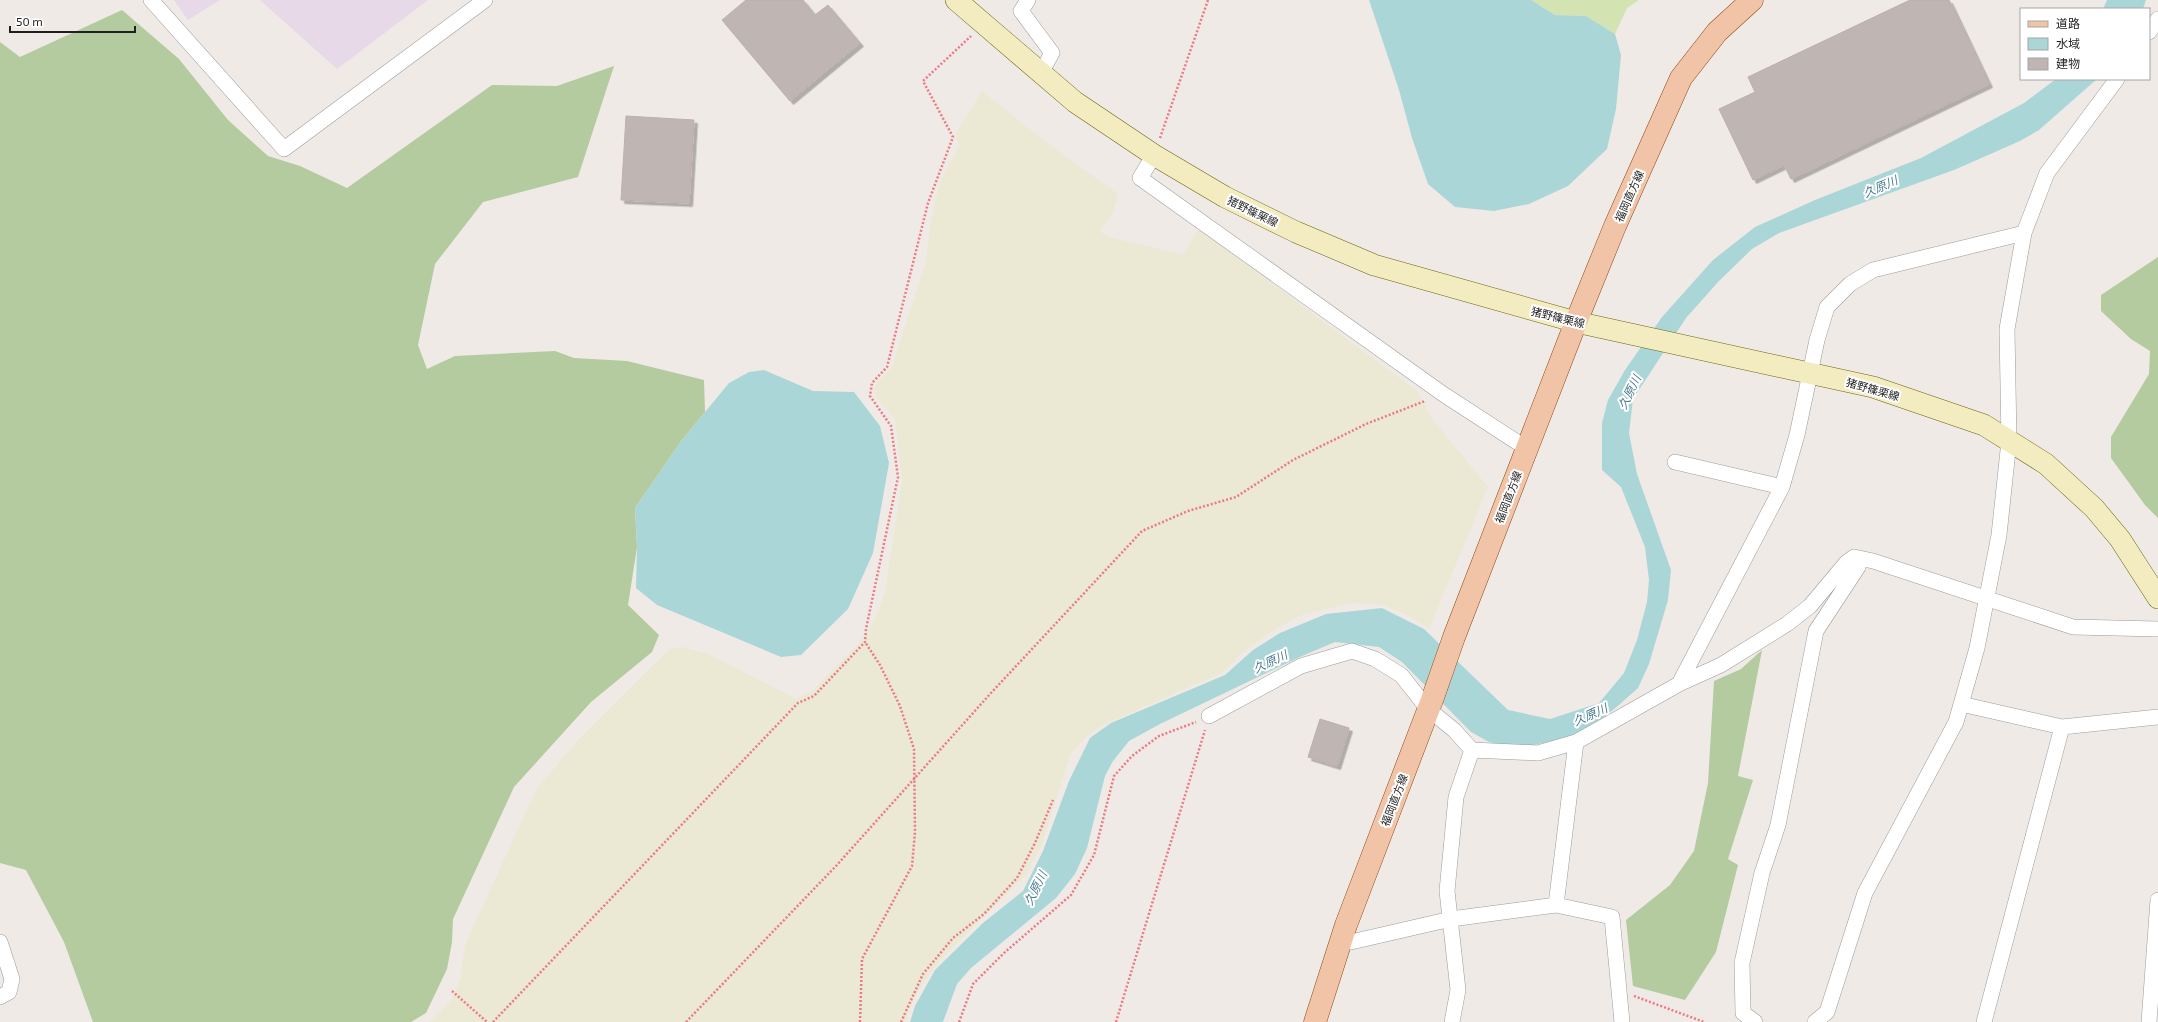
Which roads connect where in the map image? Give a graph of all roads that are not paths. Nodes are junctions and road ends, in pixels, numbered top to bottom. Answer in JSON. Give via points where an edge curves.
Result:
{"nodes":[{"id":1,"x":152,"y":0,"type":"edge"},
{"id":2,"x":485,"y":0,"type":"edge"},
{"id":3,"x":956,"y":0,"type":"edge"},
{"id":4,"x":1028,"y":0,"type":"edge"},
{"id":5,"x":1752,"y":0,"type":"edge"},
{"id":6,"x":2158,"y":19,"type":"edge"},
{"id":7,"x":2150,"y":31,"type":"edge"},
{"id":8,"x":1041,"y":73,"type":"junction"},
{"id":9,"x":2116,"y":80,"type":"edge"},
{"id":10,"x":1154,"y":155,"type":"junction"},
{"id":11,"x":2024,"y":233,"type":"junction"},
{"id":12,"x":1576,"y":322,"type":"junction"},
{"id":13,"x":1810,"y":373,"type":"junction"},
{"id":14,"x":2009,"y":441,"type":"junction"},
{"id":15,"x":1526,"y":448,"type":"junction"},
{"id":16,"x":1675,"y":462,"type":"dead end"},
{"id":17,"x":1782,"y":487,"type":"junction"},
{"id":18,"x":1854,"y":557,"type":"junction"},
{"id":19,"x":1986,"y":597,"type":"junction"},
{"id":20,"x":2158,"y":598,"type":"edge"},
{"id":21,"x":2158,"y":629,"type":"edge"},
{"id":22,"x":1679,"y":684,"type":"junction"},
{"id":23,"x":1430,"y":704,"type":"junction"},
{"id":24,"x":1961,"y":704,"type":"junction"},
{"id":25,"x":1209,"y":716,"type":"road end"},
{"id":26,"x":2158,"y":717,"type":"edge"},
{"id":27,"x":2062,"y":727,"type":"junction"},
{"id":28,"x":1576,"y":742,"type":"junction"},
{"id":29,"x":1472,"y":750,"type":"junction"},
{"id":30,"x":2158,"y":900,"type":"edge"},
{"id":31,"x":1556,"y":905,"type":"junction"},
{"id":32,"x":1451,"y":918,"type":"junction"},
{"id":33,"x":1342,"y":939,"type":"junction"},
{"id":34,"x":0,"y":942,"type":"edge"},
{"id":35,"x":0,"y":997,"type":"edge"},
{"id":36,"x":1315,"y":1022,"type":"edge"},
{"id":37,"x":1452,"y":1022,"type":"edge"},
{"id":38,"x":1622,"y":1022,"type":"edge"},
{"id":39,"x":1755,"y":1022,"type":"edge"},
{"id":40,"x":1815,"y":1022,"type":"edge"},
{"id":41,"x":1984,"y":1022,"type":"edge"},
{"id":42,"x":2149,"y":1022,"type":"edge"}],
"edges":[{"from":1,"to":2,"type":"street","via":[[284,150]]},
{"from":3,"to":8,"type":"main road","name":"猪野篠栗線"},
{"from":4,"to":8,"type":"street","via":[[1021,12],[1052,53]]},
{"from":5,"to":12,"type":"main road","name":"福岡直方線","via":[[1717,32],[1681,78],[1615,226]]},
{"from":6,"to":7,"type":"street"},
{"from":8,"to":10,"type":"main road","name":"猪野篠栗線","via":[[1075,102]]},
{"from":9,"to":11,"type":"street","via":[[2047,173]]},
{"from":10,"to":12,"type":"main road","name":"猪野篠栗線","via":[[1232,200],[1296,232],[1374,265]]},
{"from":10,"to":15,"type":"street","via":[[1140,178],[1442,394]]},
{"from":11,"to":13,"type":"street","via":[[1873,270],[1850,284],[1827,307]]},
{"from":11,"to":14,"type":"street","via":[[2007,328]]},
{"from":12,"to":13,"type":"main road","name":"猪野篠栗線"},
{"from":12,"to":15,"type":"main road","name":"福岡直方線"},
{"from":13,"to":14,"type":"main road","name":"猪野篠栗線","via":[[1880,390],[1984,425]]},
{"from":13,"to":17,"type":"street","via":[[1797,435]]},
{"from":14,"to":19,"type":"street","via":[[1999,535]]},
{"from":14,"to":20,"type":"main road","name":"猪野篠栗線","via":[[2046,464],[2094,508],[2120,539]]},
{"from":15,"to":23,"type":"main road","name":"福岡直方線"},
{"from":16,"to":17,"type":"street"},
{"from":17,"to":22,"type":"street"},
{"from":18,"to":19,"type":"street"},
{"from":18,"to":22,"type":"street","via":[[1810,606],[1787,624],[1721,665]]},
{"from":18,"to":39,"type":"street","via":[[1858,567],[1816,631],[1778,825],[1762,873],[1742,963],[1743,1013]]},
{"from":19,"to":21,"type":"street","via":[[2073,627]]},
{"from":19,"to":24,"type":"street","via":[[1977,648]]},
{"from":22,"to":28,"type":"street"},
{"from":23,"to":25,"type":"street","via":[[1401,675],[1375,659],[1352,651],[1300,666]]},
{"from":23,"to":29,"type":"street"},
{"from":23,"to":33,"type":"main road","name":"福岡直方線"},
{"from":24,"to":27,"type":"street"},
{"from":24,"to":40,"type":"street","via":[[1956,722],[1865,893],[1827,1012]]},
{"from":26,"to":27,"type":"street"},
{"from":27,"to":41,"type":"street"},
{"from":28,"to":29,"type":"street","via":[[1538,753]]},
{"from":28,"to":31,"type":"street"},
{"from":29,"to":32,"type":"street","via":[[1456,797],[1447,891]]},
{"from":30,"to":42,"type":"street"},
{"from":31,"to":32,"type":"street"},
{"from":31,"to":38,"type":"street","via":[[1612,917]]},
{"from":32,"to":33,"type":"street","via":[[1351,942]]},
{"from":32,"to":37,"type":"street","via":[[1458,990]]},
{"from":33,"to":36,"type":"main road","name":"福岡直方線"},
{"from":34,"to":35,"type":"street","via":[[12,979],[9,992]]}]}
